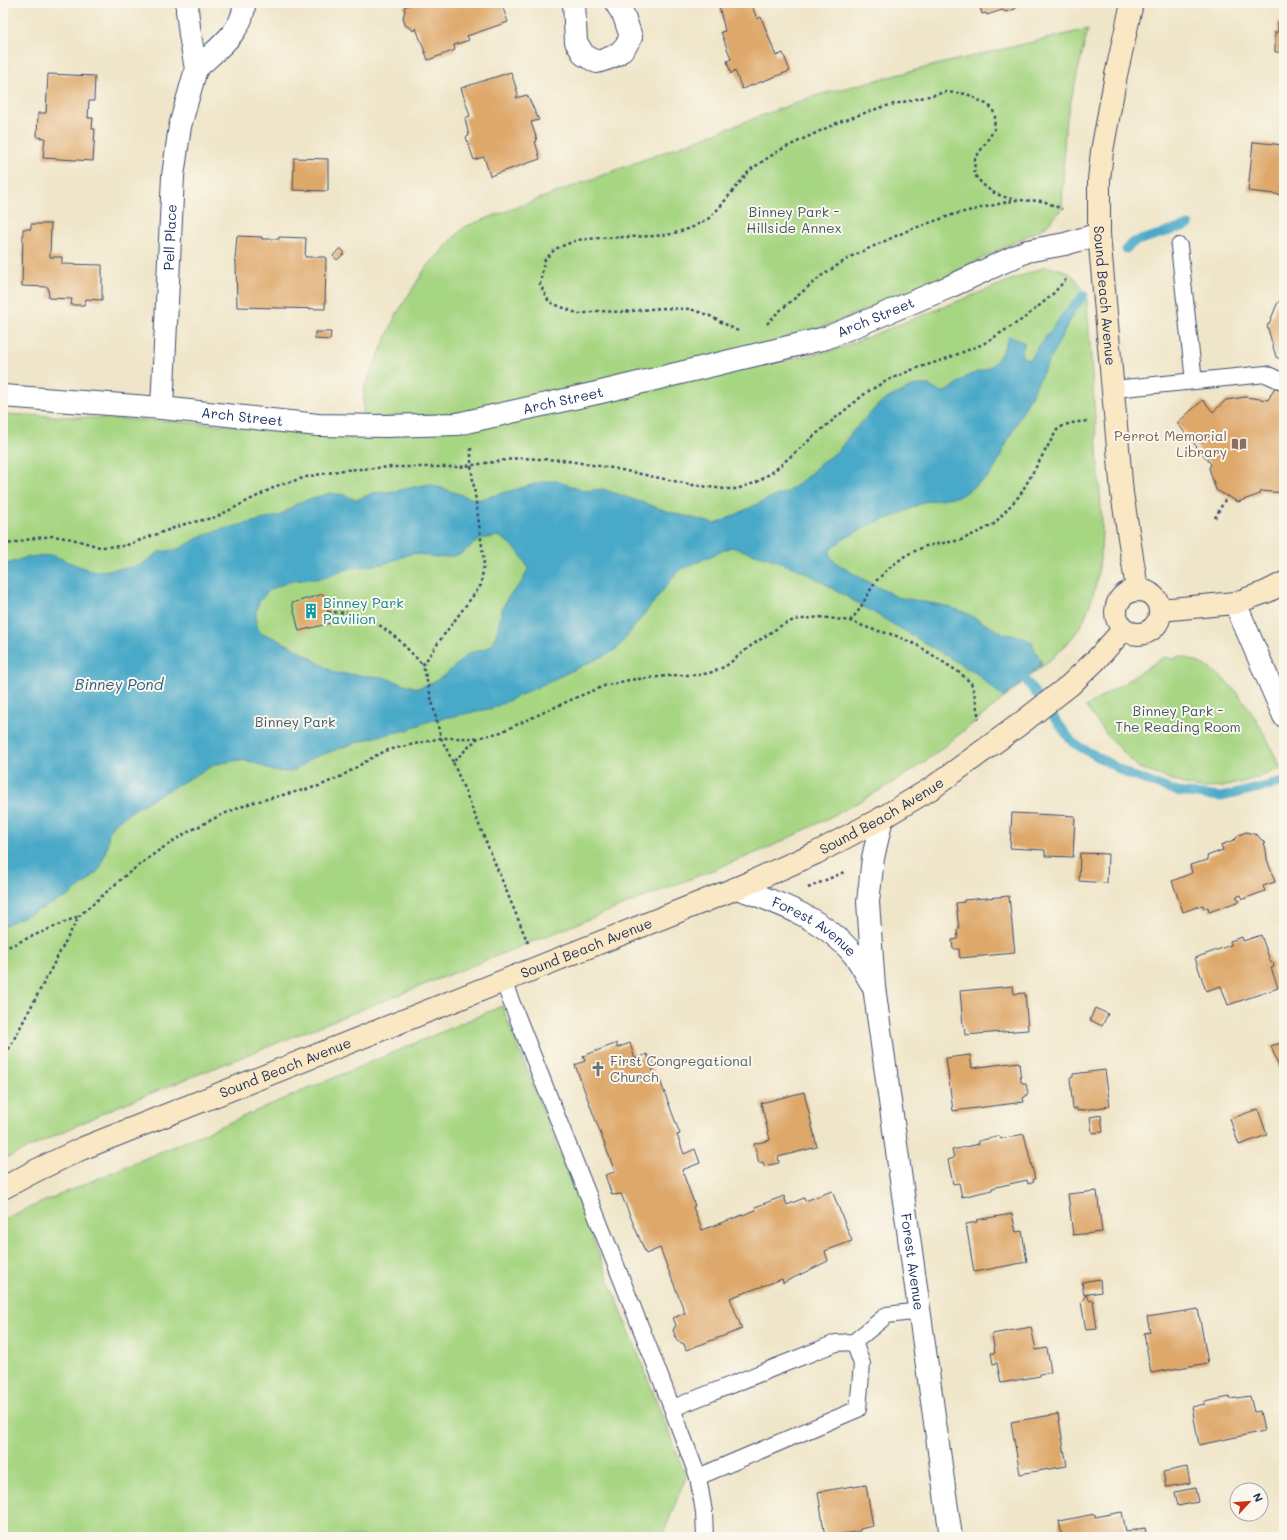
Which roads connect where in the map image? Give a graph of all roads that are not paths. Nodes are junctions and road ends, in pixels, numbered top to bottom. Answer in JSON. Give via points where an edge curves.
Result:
{"nodes":[{"id":1,"x":188,"y":3,"type":"edge"},
{"id":2,"x":244,"y":3,"type":"edge"},
{"id":3,"x":574,"y":3,"type":"edge"},
{"id":4,"x":616,"y":3,"type":"edge"},
{"id":5,"x":1132,"y":3,"type":"edge"},
{"id":6,"x":196,"y":69,"type":"junction"},
{"id":7,"x":1099,"y":234,"type":"junction"},
{"id":8,"x":1179,"y":246,"type":"dead end"},
{"id":9,"x":1278,"y":380,"type":"dead end"},
{"id":10,"x":1194,"y":381,"type":"junction"},
{"id":11,"x":1114,"y":389,"type":"junction"},
{"id":12,"x":3,"y":396,"type":"edge"},
{"id":13,"x":162,"y":408,"type":"junction"},
{"id":14,"x":1284,"y":583,"type":"edge"},
{"id":15,"x":1137,"y":589,"type":"junction"},
{"id":16,"x":1235,"y":604,"type":"junction"},
{"id":17,"x":1160,"y":610,"type":"junction"},
{"id":18,"x":1124,"y":629,"type":"junction"},
{"id":19,"x":1284,"y":716,"type":"edge"},
{"id":20,"x":882,"y":818,"type":"junction"},
{"id":21,"x":737,"y":888,"type":"junction"},
{"id":22,"x":502,"y":981,"type":"junction"},
{"id":23,"x":874,"y":988,"type":"junction"},
{"id":24,"x":3,"y":1188,"type":"edge"},
{"id":25,"x":920,"y":1311,"type":"junction"},
{"id":26,"x":854,"y":1342,"type":"junction"},
{"id":27,"x":672,"y":1408,"type":"junction"},
{"id":28,"x":698,"y":1477,"type":"junction"},
{"id":29,"x":705,"y":1537,"type":"edge"},
{"id":30,"x":951,"y":1537,"type":"edge"}],
"edges":[{"from":1,"to":6,"type":"street","name":"Pell Place"},
{"from":2,"to":6,"type":"street","via":[[240,23]]},
{"from":3,"to":4,"type":"street","via":[[576,42],[584,55],[597,62],[613,58],[625,48],[631,37],[624,16]]},
{"from":5,"to":7,"type":"street","name":"Sound Beach Avenue","via":[[1102,151]]},
{"from":6,"to":13,"type":"street","name":"Pell Place","via":[[180,126],[173,176]]},
{"from":7,"to":11,"type":"street","name":"Sound Beach Avenue"},
{"from":7,"to":13,"type":"street","name":"Arch Street","via":[[1027,251],[949,287],[826,338],[457,424],[318,425]]},
{"from":8,"to":10,"type":"lane"},
{"from":9,"to":10,"type":"lane","via":[[1266,374]]},
{"from":10,"to":11,"type":"lane"},
{"from":11,"to":15,"type":"street","name":"Sound Beach Avenue","via":[[1122,493]]},
{"from":12,"to":13,"type":"street","name":"Arch Street"},
{"from":14,"to":16,"type":"street"},
{"from":15,"to":17,"type":"street","via":[[1153,595]]},
{"from":15,"to":18,"type":"street","via":[[1124,594],[1117,604],[1116,618]]},
{"from":16,"to":17,"type":"street"},
{"from":16,"to":19,"type":"street"},
{"from":17,"to":18,"type":"street","via":[[1158,622],[1151,631],[1134,634]]},
{"from":18,"to":20,"type":"street","name":"Sound Beach Avenue","via":[[1070,685],[932,788]]},
{"from":20,"to":21,"type":"street","name":"Sound Beach Avenue","via":[[816,853]]},
{"from":20,"to":23,"type":"street","name":"Forest Avenue","via":[[873,858],[868,902]]},
{"from":21,"to":22,"type":"street","name":"Sound Beach Avenue"},
{"from":21,"to":23,"type":"street","name":"Forest Avenue","via":[[778,902],[819,924],[839,939],[855,956]]},
{"from":22,"to":24,"type":"street","name":"Sound Beach Avenue","via":[[88,1146]]},
{"from":22,"to":27,"type":"lane"},
{"from":23,"to":25,"type":"street","name":"Forest Avenue"},
{"from":25,"to":26,"type":"lane","via":[[887,1315]]},
{"from":25,"to":30,"type":"street","name":"Forest Avenue"},
{"from":26,"to":27,"type":"lane","via":[[836,1343]]},
{"from":26,"to":28,"type":"lane","via":[[862,1364],[858,1409]]},
{"from":27,"to":28,"type":"lane"},
{"from":28,"to":29,"type":"lane"}]}
